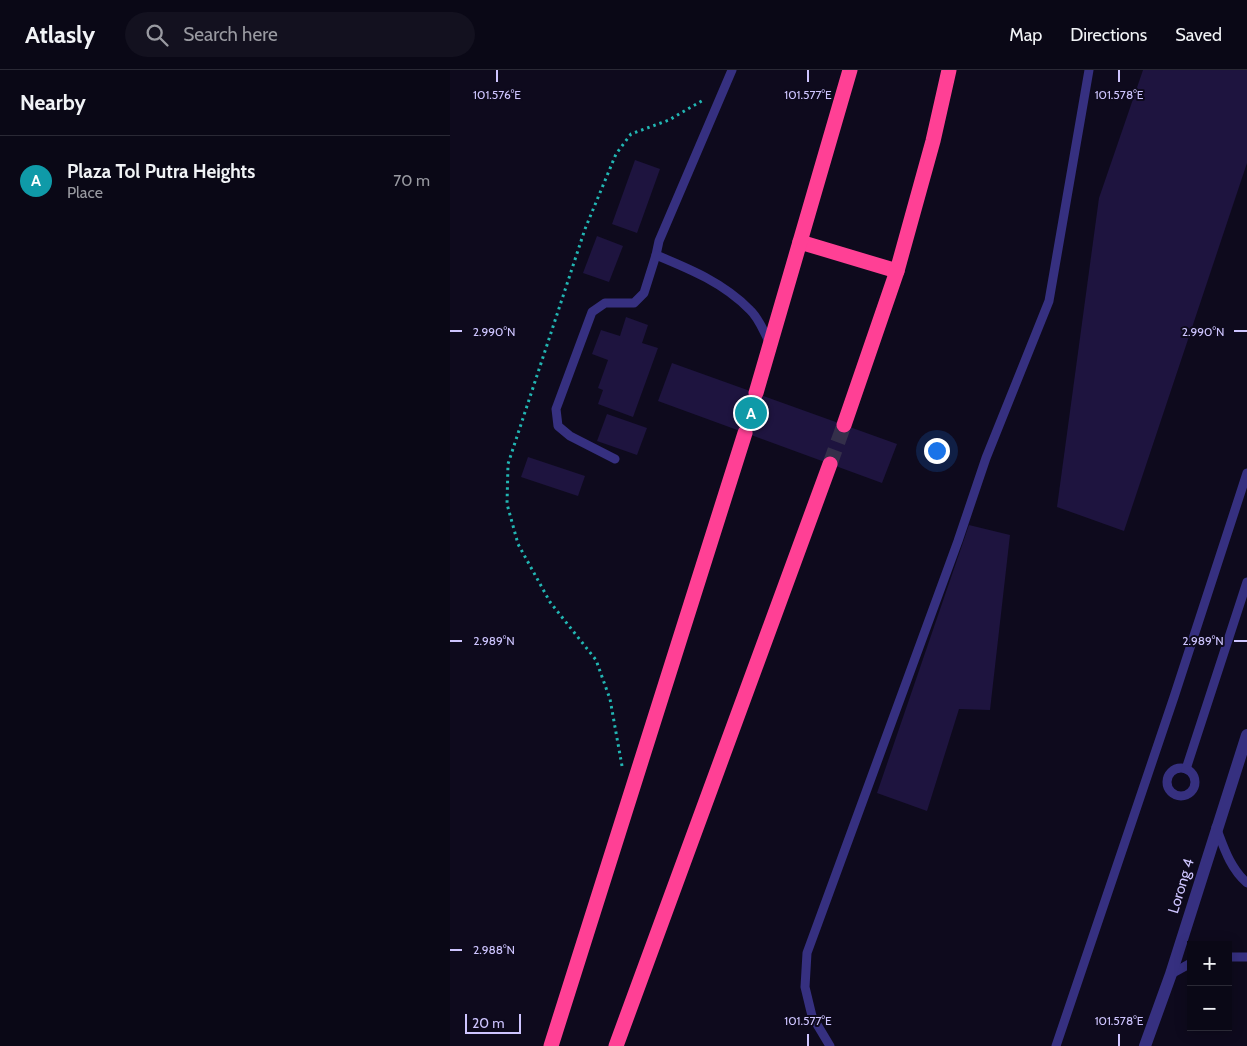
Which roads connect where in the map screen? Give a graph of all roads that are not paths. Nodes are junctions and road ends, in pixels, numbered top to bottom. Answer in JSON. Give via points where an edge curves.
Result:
{"nodes":[{"id":1,"x":732,"y":70,"type":"edge"},
{"id":2,"x":850,"y":70,"type":"edge"},
{"id":3,"x":949,"y":70,"type":"edge"},
{"id":4,"x":1089,"y":70,"type":"edge"},
{"id":5,"x":800,"y":242,"type":"junction"},
{"id":6,"x":656,"y":255,"type":"junction"},
{"id":7,"x":897,"y":271,"type":"junction"},
{"id":8,"x":770,"y":343,"type":"junction"},
{"id":9,"x":756,"y":393,"type":"tunnel mouth"},
{"id":10,"x":844,"y":425,"type":"tunnel mouth"},
{"id":11,"x":745,"y":433,"type":"tunnel mouth"},
{"id":12,"x":615,"y":459,"type":"dead end"},
{"id":13,"x":830,"y":464,"type":"tunnel mouth"},
{"id":14,"x":1247,"y":473,"type":"edge"},
{"id":15,"x":1247,"y":582,"type":"edge"},
{"id":16,"x":1247,"y":735,"type":"edge"},
{"id":17,"x":1186,"y":769,"type":"dead end"},
{"id":18,"x":1216,"y":827,"type":"junction"},
{"id":19,"x":1247,"y":883,"type":"edge"},
{"id":20,"x":1247,"y":957,"type":"edge"},
{"id":21,"x":1232,"y":958,"type":"edge"},
{"id":22,"x":1187,"y":964,"type":"edge"},
{"id":23,"x":1171,"y":974,"type":"junction"},
{"id":24,"x":551,"y":1046,"type":"edge"},
{"id":25,"x":616,"y":1046,"type":"edge"},
{"id":26,"x":830,"y":1046,"type":"edge"},
{"id":27,"x":1056,"y":1046,"type":"edge"},
{"id":28,"x":1145,"y":1046,"type":"edge"}],
"edges":[{"from":1,"to":6,"type":"lane","via":[[659,241]]},
{"from":2,"to":5,"type":"highway"},
{"from":3,"to":7,"type":"highway","via":[[934,142]]},
{"from":4,"to":26,"type":"lane","via":[[1049,301],[986,458],[807,953],[805,987],[812,1016]]},
{"from":5,"to":7,"type":"highway"},
{"from":5,"to":8,"type":"highway"},
{"from":6,"to":8,"type":"lane","via":[[708,277],[725,289],[751,310]]},
{"from":6,"to":12,"type":"lane","via":[[644,293],[634,303],[605,303],[592,312],[556,409],[558,426],[570,436]]},
{"from":7,"to":10,"type":"highway"},
{"from":8,"to":9,"type":"highway"},
{"from":11,"to":24,"type":"highway"},
{"from":13,"to":25,"type":"highway"},
{"from":14,"to":27,"type":"lane"},
{"from":15,"to":17,"type":"lane"},
{"from":16,"to":18,"type":"street","name":"Lorong 4"},
{"from":18,"to":19,"type":"lane","via":[[1228,857],[1238,875]]},
{"from":18,"to":23,"type":"street","name":"Lorong 4"},
{"from":20,"to":21,"type":"lane"},
{"from":22,"to":23,"type":"lane"},
{"from":23,"to":28,"type":"street","name":"Lorong 4"}]}
